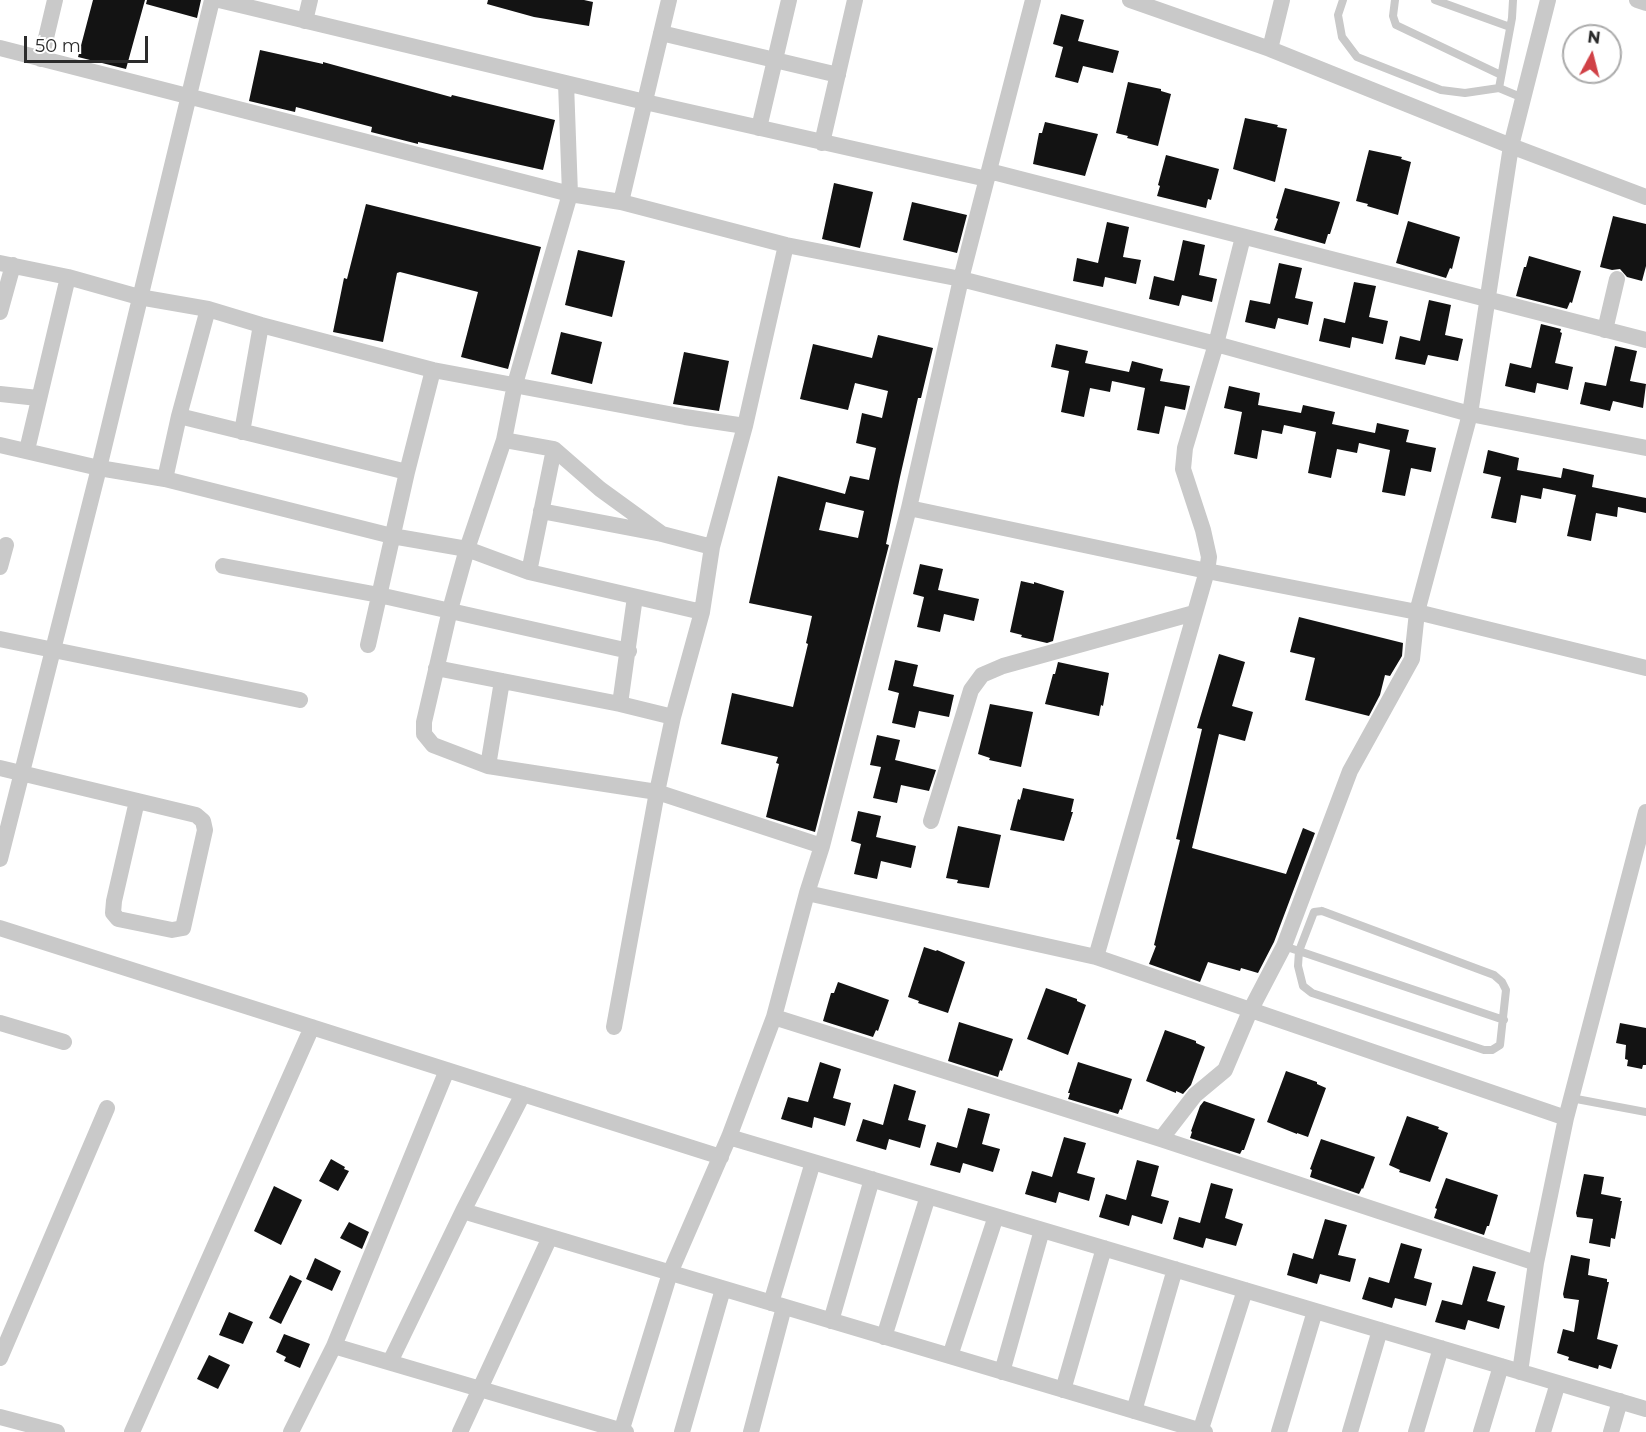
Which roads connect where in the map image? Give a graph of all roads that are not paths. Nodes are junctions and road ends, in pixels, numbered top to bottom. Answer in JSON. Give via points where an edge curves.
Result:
{"nodes":[{"id":1,"x":55,"y":0,"type":"edge"},
{"id":2,"x":212,"y":0,"type":"edge"},
{"id":3,"x":219,"y":0,"type":"edge"},
{"id":4,"x":310,"y":0,"type":"edge"},
{"id":5,"x":669,"y":0,"type":"edge"},
{"id":6,"x":789,"y":0,"type":"edge"},
{"id":7,"x":855,"y":0,"type":"edge"},
{"id":8,"x":1033,"y":0,"type":"edge"},
{"id":9,"x":1130,"y":0,"type":"edge"},
{"id":10,"x":1282,"y":0,"type":"edge"},
{"id":11,"x":1343,"y":0,"type":"edge"},
{"id":12,"x":1395,"y":0,"type":"edge"},
{"id":13,"x":1435,"y":0,"type":"edge"},
{"id":14,"x":1513,"y":0,"type":"edge"},
{"id":15,"x":1548,"y":0,"type":"edge"},
{"id":16,"x":1637,"y":0,"type":"edge"},
{"id":17,"x":1646,"y":3,"type":"edge"},
{"id":18,"x":305,"y":21,"type":"junction"},
{"id":19,"x":1510,"y":27,"type":"junction"},
{"id":20,"x":661,"y":33,"type":"junction"},
{"id":21,"x":0,"y":48,"type":"edge"},
{"id":22,"x":1270,"y":49,"type":"junction"},
{"id":23,"x":41,"y":59,"type":"junction"},
{"id":24,"x":774,"y":60,"type":"junction"},
{"id":25,"x":838,"y":75,"type":"junction"},
{"id":26,"x":1501,"y":75,"type":"junction"},
{"id":27,"x":566,"y":83,"type":"junction"},
{"id":28,"x":1499,"y":88,"type":"junction"},
{"id":29,"x":188,"y":96,"type":"junction"},
{"id":30,"x":1523,"y":98,"type":"junction"},
{"id":31,"x":645,"y":102,"type":"junction"},
{"id":32,"x":759,"y":128,"type":"junction"},
{"id":33,"x":822,"y":142,"type":"junction"},
{"id":34,"x":1511,"y":146,"type":"junction"},
{"id":35,"x":988,"y":175,"type":"junction"},
{"id":36,"x":570,"y":194,"type":"junction"},
{"id":37,"x":1646,"y":198,"type":"edge"},
{"id":38,"x":621,"y":202,"type":"junction"},
{"id":39,"x":1243,"y":237,"type":"junction"},
{"id":40,"x":786,"y":245,"type":"junction"},
{"id":41,"x":6,"y":264,"type":"edge"},
{"id":42,"x":68,"y":278,"type":"junction"},
{"id":43,"x":961,"y":279,"type":"junction"},
{"id":44,"x":1617,"y":279,"type":"dead end"},
{"id":45,"x":139,"y":297,"type":"junction"},
{"id":46,"x":1487,"y":300,"type":"junction"},
{"id":47,"x":208,"y":309,"type":"junction"},
{"id":48,"x":0,"y":312,"type":"edge"},
{"id":49,"x":261,"y":325,"type":"junction"},
{"id":50,"x":1605,"y":330,"type":"junction"},
{"id":51,"x":1646,"y":340,"type":"edge"},
{"id":52,"x":1216,"y":344,"type":"junction"},
{"id":53,"x":433,"y":370,"type":"junction"},
{"id":54,"x":515,"y":384,"type":"junction"},
{"id":55,"x":0,"y":394,"type":"edge"},
{"id":56,"x":38,"y":398,"type":"junction"},
{"id":57,"x":1470,"y":414,"type":"junction"},
{"id":58,"x":179,"y":416,"type":"junction"},
{"id":59,"x":745,"y":426,"type":"junction"},
{"id":60,"x":242,"y":432,"type":"junction"},
{"id":61,"x":504,"y":440,"type":"junction"},
{"id":62,"x":0,"y":445,"type":"edge"},
{"id":63,"x":1646,"y":448,"type":"edge"},
{"id":64,"x":554,"y":449,"type":"junction"},
{"id":65,"x":27,"y":450,"type":"junction"},
{"id":66,"x":99,"y":468,"type":"junction"},
{"id":67,"x":407,"y":472,"type":"junction"},
{"id":68,"x":165,"y":479,"type":"junction"},
{"id":69,"x":909,"y":508,"type":"junction"},
{"id":70,"x":542,"y":511,"type":"junction"},
{"id":71,"x":662,"y":534,"type":"junction"},
{"id":72,"x":392,"y":536,"type":"junction"},
{"id":73,"x":6,"y":544,"type":"dead end"},
{"id":74,"x":712,"y":547,"type":"junction"},
{"id":75,"x":467,"y":549,"type":"junction"},
{"id":76,"x":223,"y":566,"type":"dead end"},
{"id":77,"x":0,"y":567,"type":"edge"},
{"id":78,"x":1207,"y":571,"type":"junction"},
{"id":79,"x":529,"y":572,"type":"junction"},
{"id":80,"x":379,"y":594,"type":"junction"},
{"id":81,"x":635,"y":597,"type":"junction"},
{"id":82,"x":450,"y":610,"type":"junction"},
{"id":83,"x":702,"y":612,"type":"junction"},
{"id":84,"x":1417,"y":612,"type":"junction"},
{"id":85,"x":1194,"y":613,"type":"junction"},
{"id":86,"x":0,"y":639,"type":"edge"},
{"id":87,"x":368,"y":645,"type":"dead end"},
{"id":88,"x":52,"y":651,"type":"junction"},
{"id":89,"x":629,"y":651,"type":"junction"},
{"id":90,"x":436,"y":668,"type":"junction"},
{"id":91,"x":1646,"y":668,"type":"edge"},
{"id":92,"x":502,"y":681,"type":"junction"},
{"id":93,"x":300,"y":700,"type":"dead end"},
{"id":94,"x":620,"y":704,"type":"junction"},
{"id":95,"x":673,"y":717,"type":"junction"},
{"id":96,"x":488,"y":766,"type":"junction"},
{"id":97,"x":0,"y":768,"type":"edge"},
{"id":98,"x":21,"y":773,"type":"junction"},
{"id":99,"x":657,"y":792,"type":"junction"},
{"id":100,"x":137,"y":801,"type":"junction"},
{"id":101,"x":1646,"y":812,"type":"edge"},
{"id":102,"x":931,"y":821,"type":"dead end"},
{"id":103,"x":822,"y":846,"type":"junction"},
{"id":104,"x":1,"y":847,"type":"edge"},
{"id":105,"x":807,"y":893,"type":"junction"},
{"id":106,"x":0,"y":928,"type":"edge"},
{"id":107,"x":1291,"y":948,"type":"junction"},
{"id":108,"x":1096,"y":957,"type":"junction"},
{"id":109,"x":1251,"y":1011,"type":"junction"},
{"id":110,"x":774,"y":1017,"type":"junction"},
{"id":111,"x":1504,"y":1020,"type":"junction"},
{"id":112,"x":0,"y":1023,"type":"edge"},
{"id":113,"x":312,"y":1027,"type":"junction"},
{"id":114,"x":614,"y":1027,"type":"dead end"},
{"id":115,"x":64,"y":1042,"type":"dead end"},
{"id":116,"x":447,"y":1070,"type":"junction"},
{"id":117,"x":523,"y":1094,"type":"junction"},
{"id":118,"x":1571,"y":1098,"type":"junction"},
{"id":119,"x":107,"y":1108,"type":"dead end"},
{"id":120,"x":1646,"y":1112,"type":"edge"},
{"id":121,"x":1566,"y":1118,"type":"junction"},
{"id":122,"x":729,"y":1137,"type":"junction"},
{"id":123,"x":1161,"y":1139,"type":"junction"},
{"id":124,"x":721,"y":1157,"type":"junction"},
{"id":125,"x":813,"y":1162,"type":"junction"},
{"id":126,"x":872,"y":1179,"type":"junction"},
{"id":127,"x":928,"y":1196,"type":"junction"},
{"id":128,"x":463,"y":1211,"type":"junction"},
{"id":129,"x":996,"y":1216,"type":"junction"},
{"id":130,"x":1042,"y":1230,"type":"junction"},
{"id":131,"x":550,"y":1237,"type":"junction"},
{"id":132,"x":1104,"y":1248,"type":"junction"},
{"id":133,"x":1536,"y":1263,"type":"junction"},
{"id":134,"x":1175,"y":1269,"type":"junction"},
{"id":135,"x":669,"y":1273,"type":"junction"},
{"id":136,"x":723,"y":1289,"type":"junction"},
{"id":137,"x":1245,"y":1290,"type":"junction"},
{"id":138,"x":777,"y":1305,"type":"junction"},
{"id":139,"x":1315,"y":1311,"type":"junction"},
{"id":140,"x":831,"y":1321,"type":"junction"},
{"id":141,"x":1380,"y":1330,"type":"junction"},
{"id":142,"x":884,"y":1337,"type":"junction"},
{"id":143,"x":334,"y":1346,"type":"junction"},
{"id":144,"x":1441,"y":1348,"type":"junction"},
{"id":145,"x":950,"y":1356,"type":"junction"},
{"id":146,"x":0,"y":1358,"type":"edge"},
{"id":147,"x":390,"y":1362,"type":"junction"},
{"id":148,"x":1501,"y":1366,"type":"junction"},
{"id":149,"x":1002,"y":1372,"type":"junction"},
{"id":150,"x":1520,"y":1372,"type":"junction"},
{"id":151,"x":1558,"y":1383,"type":"junction"},
{"id":152,"x":480,"y":1389,"type":"junction"},
{"id":153,"x":1063,"y":1390,"type":"junction"},
{"id":154,"x":1620,"y":1401,"type":"junction"},
{"id":155,"x":1646,"y":1409,"type":"edge"},
{"id":156,"x":1134,"y":1411,"type":"junction"},
{"id":157,"x":0,"y":1417,"type":"edge"},
{"id":158,"x":57,"y":1432,"type":"edge"},
{"id":159,"x":132,"y":1432,"type":"edge"},
{"id":160,"x":291,"y":1432,"type":"edge"},
{"id":161,"x":460,"y":1432,"type":"edge"},
{"id":162,"x":623,"y":1432,"type":"edge"},
{"id":163,"x":682,"y":1432,"type":"edge"},
{"id":164,"x":751,"y":1432,"type":"edge"},
{"id":165,"x":1202,"y":1432,"type":"edge"},
{"id":166,"x":1279,"y":1432,"type":"edge"},
{"id":167,"x":1350,"y":1432,"type":"edge"},
{"id":168,"x":1416,"y":1432,"type":"edge"},
{"id":169,"x":1481,"y":1432,"type":"edge"},
{"id":170,"x":1543,"y":1432,"type":"edge"},
{"id":171,"x":1611,"y":1432,"type":"edge"}],
"edges":[{"from":1,"to":23,"type":"street"},
{"from":2,"to":29,"type":"street"},
{"from":3,"to":18,"type":"street"},
{"from":4,"to":18,"type":"street"},
{"from":5,"to":20,"type":"street"},
{"from":6,"to":24,"type":"street"},
{"from":7,"to":25,"type":"street"},
{"from":8,"to":35,"type":"street"},
{"from":9,"to":22,"type":"street"},
{"from":10,"to":22,"type":"street"},
{"from":11,"to":28,"type":"lane","via":[[1338,15],[1342,37],[1357,57],[1441,90],[1465,93]]},
{"from":12,"to":26,"type":"lane","via":[[1396,25]]},
{"from":13,"to":19,"type":"lane"},
{"from":14,"to":19,"type":"lane"},
{"from":15,"to":30,"type":"street"},
{"from":16,"to":17,"type":"street"},
{"from":18,"to":27,"type":"street"},
{"from":19,"to":26,"type":"lane"},
{"from":20,"to":24,"type":"street"},
{"from":20,"to":31,"type":"street"},
{"from":21,"to":23,"type":"street"},
{"from":22,"to":34,"type":"street"},
{"from":23,"to":29,"type":"street"},
{"from":24,"to":25,"type":"street"},
{"from":24,"to":32,"type":"street"},
{"from":25,"to":33,"type":"street"},
{"from":26,"to":28,"type":"lane"},
{"from":27,"to":31,"type":"street"},
{"from":27,"to":36,"type":"street"},
{"from":28,"to":30,"type":"lane"},
{"from":29,"to":36,"type":"street"},
{"from":29,"to":45,"type":"street"},
{"from":30,"to":34,"type":"street"},
{"from":31,"to":32,"type":"street"},
{"from":31,"to":38,"type":"street"},
{"from":32,"to":33,"type":"street"},
{"from":33,"to":35,"type":"street"},
{"from":34,"to":37,"type":"street"},
{"from":34,"to":46,"type":"street"},
{"from":35,"to":39,"type":"street"},
{"from":35,"to":43,"type":"street"},
{"from":36,"to":38,"type":"street"},
{"from":36,"to":54,"type":"street"},
{"from":38,"to":40,"type":"street"},
{"from":39,"to":46,"type":"street"},
{"from":39,"to":52,"type":"street"},
{"from":40,"to":43,"type":"street"},
{"from":40,"to":59,"type":"street"},
{"from":41,"to":42,"type":"street"},
{"from":41,"to":48,"type":"street"},
{"from":42,"to":45,"type":"street"},
{"from":42,"to":56,"type":"street"},
{"from":43,"to":52,"type":"street"},
{"from":43,"to":69,"type":"street"},
{"from":44,"to":50,"type":"street"},
{"from":45,"to":47,"type":"street"},
{"from":45,"to":66,"type":"street"},
{"from":46,"to":50,"type":"street"},
{"from":46,"to":57,"type":"street"},
{"from":47,"to":49,"type":"street"},
{"from":47,"to":58,"type":"street"},
{"from":49,"to":53,"type":"street"},
{"from":49,"to":60,"type":"street"},
{"from":50,"to":51,"type":"street"},
{"from":52,"to":57,"type":"street"},
{"from":52,"to":78,"type":"street","via":[[1185,448],[1183,469],[1203,530],[1209,557]]},
{"from":53,"to":54,"type":"street"},
{"from":53,"to":67,"type":"street"},
{"from":54,"to":59,"type":"street"},
{"from":54,"to":61,"type":"street"},
{"from":55,"to":56,"type":"street"},
{"from":56,"to":65,"type":"street"},
{"from":57,"to":63,"type":"street"},
{"from":57,"to":84,"type":"street"},
{"from":58,"to":60,"type":"street"},
{"from":58,"to":68,"type":"street"},
{"from":59,"to":74,"type":"street"},
{"from":60,"to":67,"type":"street"},
{"from":61,"to":64,"type":"street"},
{"from":61,"to":75,"type":"street"},
{"from":62,"to":65,"type":"street"},
{"from":64,"to":70,"type":"street"},
{"from":64,"to":71,"type":"street"},
{"from":65,"to":66,"type":"street"},
{"from":66,"to":68,"type":"street"},
{"from":66,"to":88,"type":"street"},
{"from":67,"to":72,"type":"street"},
{"from":68,"to":72,"type":"street"},
{"from":69,"to":78,"type":"street"},
{"from":69,"to":103,"type":"street"},
{"from":70,"to":71,"type":"street"},
{"from":70,"to":79,"type":"street"},
{"from":71,"to":74,"type":"street"},
{"from":72,"to":75,"type":"street"},
{"from":72,"to":80,"type":"street"},
{"from":73,"to":77,"type":"street"},
{"from":74,"to":83,"type":"street"},
{"from":75,"to":79,"type":"street"},
{"from":75,"to":82,"type":"street"},
{"from":76,"to":80,"type":"street"},
{"from":78,"to":84,"type":"street"},
{"from":78,"to":85,"type":"street"},
{"from":79,"to":81,"type":"street"},
{"from":80,"to":82,"type":"street"},
{"from":80,"to":87,"type":"street"},
{"from":81,"to":83,"type":"street"},
{"from":81,"to":89,"type":"street"},
{"from":82,"to":89,"type":"street"},
{"from":82,"to":90,"type":"street"},
{"from":83,"to":95,"type":"street"},
{"from":84,"to":91,"type":"street"},
{"from":84,"to":107,"type":"street","via":[[1412,659],[1350,771]]},
{"from":85,"to":102,"type":"street","via":[[982,675],[971,690]]},
{"from":85,"to":108,"type":"street"},
{"from":86,"to":88,"type":"street"},
{"from":88,"to":93,"type":"street"},
{"from":88,"to":98,"type":"street"},
{"from":89,"to":94,"type":"street"},
{"from":90,"to":92,"type":"street"},
{"from":90,"to":96,"type":"street","via":[[424,734],[433,745]]},
{"from":92,"to":94,"type":"street"},
{"from":92,"to":96,"type":"street"},
{"from":94,"to":95,"type":"street"},
{"from":95,"to":99,"type":"street"},
{"from":96,"to":99,"type":"street"},
{"from":97,"to":98,"type":"street"},
{"from":98,"to":100,"type":"street"},
{"from":98,"to":104,"type":"street"},
{"from":99,"to":103,"type":"street"},
{"from":99,"to":114,"type":"street"},
{"from":100,"to":100,"type":"street","via":[[196,815],[203,821],[205,830],[183,928],[172,930],[118,919],[113,913]]},
{"from":101,"to":118,"type":"street"},
{"from":103,"to":105,"type":"street"},
{"from":105,"to":108,"type":"street"},
{"from":105,"to":110,"type":"street"},
{"from":106,"to":113,"type":"street"},
{"from":107,"to":109,"type":"street"},
{"from":107,"to":111,"type":"lane"},
{"from":107,"to":111,"type":"lane","via":[[1303,986],[1312,993],[1484,1050],[1500,1045]]},
{"from":107,"to":111,"type":"lane","via":[[1314,912],[1331,914],[1494,975],[1506,990]]},
{"from":108,"to":109,"type":"street"},
{"from":109,"to":121,"type":"street"},
{"from":109,"to":123,"type":"street","via":[[1224,1071],[1195,1095]]},
{"from":110,"to":122,"type":"street"},
{"from":110,"to":123,"type":"street"},
{"from":112,"to":115,"type":"street"},
{"from":113,"to":116,"type":"street"},
{"from":113,"to":159,"type":"street"},
{"from":116,"to":117,"type":"street"},
{"from":116,"to":143,"type":"street"},
{"from":117,"to":124,"type":"street"},
{"from":117,"to":128,"type":"street"},
{"from":118,"to":120,"type":"lane"},
{"from":118,"to":121,"type":"street"},
{"from":119,"to":146,"type":"street"},
{"from":121,"to":133,"type":"street"},
{"from":122,"to":124,"type":"street"},
{"from":122,"to":125,"type":"street"},
{"from":123,"to":133,"type":"street"},
{"from":124,"to":135,"type":"street"},
{"from":125,"to":126,"type":"street"},
{"from":125,"to":138,"type":"street"},
{"from":126,"to":127,"type":"street"},
{"from":126,"to":140,"type":"street"},
{"from":127,"to":129,"type":"street"},
{"from":127,"to":142,"type":"street"},
{"from":128,"to":131,"type":"street"},
{"from":128,"to":147,"type":"street"},
{"from":129,"to":130,"type":"street"},
{"from":129,"to":145,"type":"street"},
{"from":130,"to":132,"type":"street"},
{"from":130,"to":149,"type":"street"},
{"from":131,"to":135,"type":"street"},
{"from":131,"to":152,"type":"street"},
{"from":132,"to":134,"type":"street"},
{"from":132,"to":153,"type":"street"},
{"from":133,"to":150,"type":"street"},
{"from":134,"to":137,"type":"street"},
{"from":134,"to":156,"type":"street"},
{"from":135,"to":136,"type":"street"},
{"from":135,"to":162,"type":"street"},
{"from":136,"to":138,"type":"street"},
{"from":136,"to":163,"type":"street"},
{"from":137,"to":139,"type":"street"},
{"from":137,"to":165,"type":"street"},
{"from":138,"to":140,"type":"street"},
{"from":138,"to":164,"type":"street"},
{"from":139,"to":141,"type":"street"},
{"from":139,"to":166,"type":"street"},
{"from":140,"to":142,"type":"street"},
{"from":141,"to":144,"type":"street"},
{"from":141,"to":167,"type":"street"},
{"from":142,"to":145,"type":"street"},
{"from":143,"to":147,"type":"street"},
{"from":143,"to":160,"type":"street"},
{"from":144,"to":148,"type":"street"},
{"from":144,"to":168,"type":"street"},
{"from":145,"to":149,"type":"street"},
{"from":147,"to":152,"type":"street"},
{"from":148,"to":150,"type":"street"},
{"from":148,"to":169,"type":"street"},
{"from":149,"to":153,"type":"street"},
{"from":150,"to":151,"type":"street"},
{"from":151,"to":154,"type":"street"},
{"from":151,"to":170,"type":"street"},
{"from":152,"to":161,"type":"street"},
{"from":152,"to":162,"type":"street"},
{"from":153,"to":156,"type":"street"},
{"from":154,"to":155,"type":"street"},
{"from":154,"to":171,"type":"street"},
{"from":156,"to":165,"type":"street"},
{"from":157,"to":158,"type":"street"}]}
